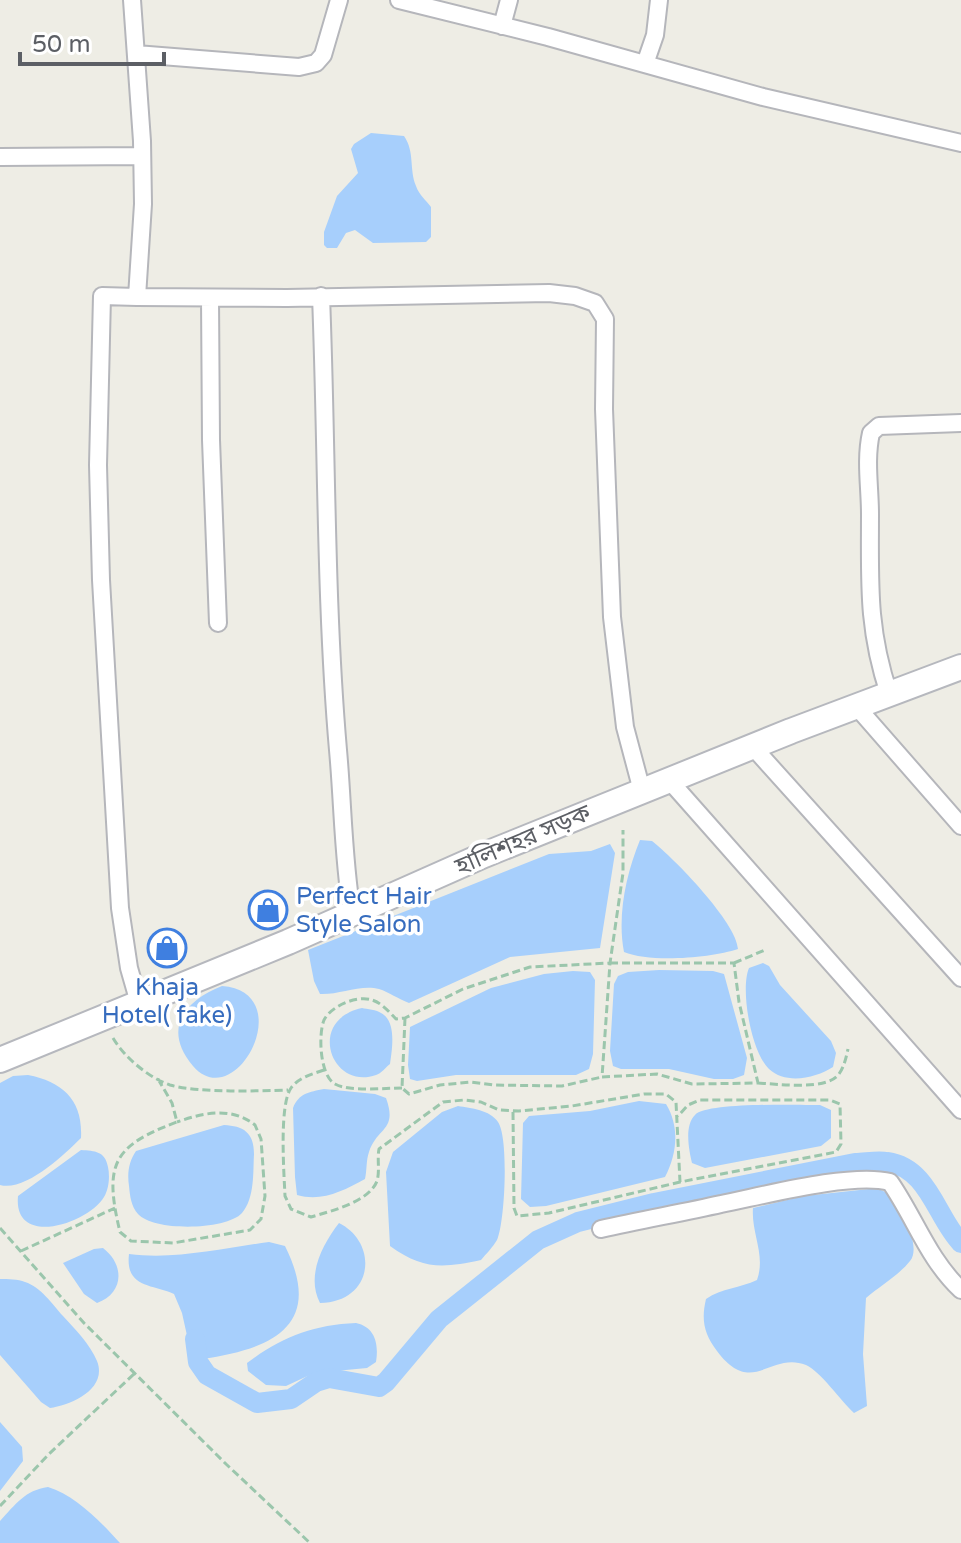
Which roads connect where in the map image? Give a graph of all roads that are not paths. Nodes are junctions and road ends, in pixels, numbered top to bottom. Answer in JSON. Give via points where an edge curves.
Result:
{"nodes":[{"id":1,"x":132,"y":0,"type":"edge"},
{"id":2,"x":339,"y":0,"type":"edge"},
{"id":3,"x":399,"y":0,"type":"edge"},
{"id":4,"x":509,"y":0,"type":"edge"},
{"id":5,"x":659,"y":0,"type":"edge"},
{"id":6,"x":502,"y":26,"type":"junction"},
{"id":7,"x":136,"y":54,"type":"junction"},
{"id":8,"x":645,"y":64,"type":"junction"},
{"id":9,"x":961,"y":143,"type":"edge"},
{"id":10,"x":142,"y":156,"type":"junction"},
{"id":11,"x":0,"y":157,"type":"edge"},
{"id":12,"x":321,"y":296,"type":"junction"},
{"id":13,"x":137,"y":297,"type":"junction"},
{"id":14,"x":210,"y":298,"type":"junction"},
{"id":15,"x":961,"y":423,"type":"edge"},
{"id":16,"x":218,"y":623,"type":"dead end"},
{"id":17,"x":957,"y":675,"type":"edge"},
{"id":18,"x":889,"y":694,"type":"junction"},
{"id":19,"x":856,"y":706,"type":"junction"},
{"id":20,"x":753,"y":747,"type":"junction"},
{"id":21,"x":669,"y":780,"type":"junction"},
{"id":22,"x":642,"y":791,"type":"junction"},
{"id":23,"x":961,"y":826,"type":"edge"},
{"id":24,"x":352,"y":913,"type":"junction"},
{"id":25,"x":961,"y":978,"type":"edge"},
{"id":26,"x":139,"y":1003,"type":"junction"},
{"id":27,"x":0,"y":1060,"type":"edge"},
{"id":28,"x":959,"y":1103,"type":"edge"},
{"id":29,"x":601,"y":1229,"type":"dead end"},
{"id":30,"x":961,"y":1290,"type":"edge"}],
"edges":[{"from":1,"to":7,"type":"street"},
{"from":2,"to":7,"type":"street","via":[[316,63],[299,67]]},
{"from":3,"to":6,"type":"street"},
{"from":4,"to":6,"type":"street"},
{"from":5,"to":8,"type":"street"},
{"from":6,"to":8,"type":"street"},
{"from":7,"to":10,"type":"street"},
{"from":8,"to":9,"type":"street"},
{"from":10,"to":11,"type":"street"},
{"from":10,"to":13,"type":"street"},
{"from":12,"to":14,"type":"street"},
{"from":12,"to":22,"type":"street","via":[[549,293],[595,303],[605,319],[612,617],[625,727]]},
{"from":12,"to":24,"type":"street","via":[[331,668]]},
{"from":13,"to":14,"type":"street"},
{"from":13,"to":26,"type":"street","via":[[102,296],[98,478],[120,908]]},
{"from":14,"to":16,"type":"street"},
{"from":15,"to":18,"type":"street","via":[[879,426],[871,433],[869,605]]},
{"from":17,"to":18,"type":"street","name":"হালিশহর সড়ক"},
{"from":18,"to":19,"type":"street","name":"হালিশহর সড়ক"},
{"from":19,"to":20,"type":"street","name":"হালিশহর সড়ক"},
{"from":19,"to":23,"type":"street"},
{"from":20,"to":21,"type":"street","name":"হালিশহর সড়ক"},
{"from":20,"to":25,"type":"street"},
{"from":21,"to":22,"type":"street","name":"হালিশহর সড়ক"},
{"from":21,"to":28,"type":"street"},
{"from":22,"to":24,"type":"street","name":"হালিশহর সড়ক"},
{"from":24,"to":26,"type":"street","name":"হালিশহর সড়ক"},
{"from":26,"to":27,"type":"street","name":"হালিশহর সড়ক"},
{"from":29,"to":30,"type":"street","via":[[791,1190],[880,1180],[890,1182],[928,1251]]}]}
